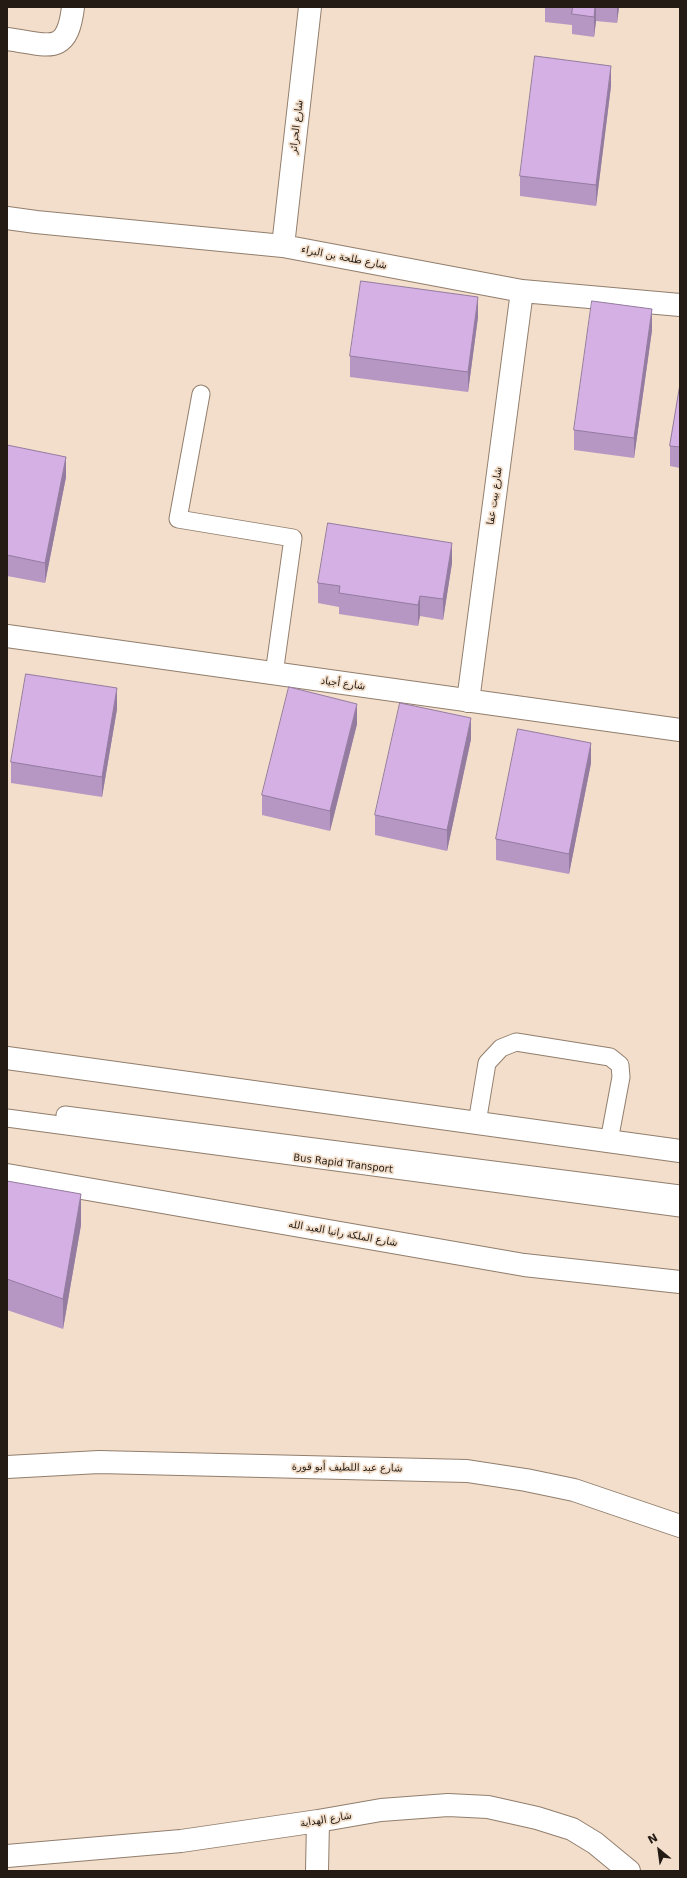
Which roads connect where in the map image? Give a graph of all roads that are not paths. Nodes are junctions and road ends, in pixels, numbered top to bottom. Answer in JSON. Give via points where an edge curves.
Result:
{"nodes":[{"id":1,"x":72,"y":7,"type":"edge"},
{"id":2,"x":310,"y":7,"type":"edge"},
{"id":3,"x":7,"y":39,"type":"edge"},
{"id":4,"x":7,"y":218,"type":"edge"},
{"id":5,"x":283,"y":246,"type":"junction"},
{"id":6,"x":522,"y":291,"type":"junction"},
{"id":7,"x":680,"y":306,"type":"edge"},
{"id":8,"x":201,"y":394,"type":"dead end"},
{"id":9,"x":7,"y":636,"type":"edge"},
{"id":10,"x":274,"y":674,"type":"junction"},
{"id":11,"x":468,"y":701,"type":"junction"},
{"id":12,"x":680,"y":730,"type":"edge"},
{"id":13,"x":7,"y":1058,"type":"edge"},
{"id":14,"x":7,"y":1107,"type":"edge"},
{"id":15,"x":7,"y":1118,"type":"edge"},
{"id":16,"x":477,"y":1123,"type":"junction"},
{"id":17,"x":609,"y":1141,"type":"junction"},
{"id":18,"x":680,"y":1151,"type":"edge"},
{"id":19,"x":7,"y":1175,"type":"edge"},
{"id":20,"x":680,"y":1194,"type":"edge"},
{"id":21,"x":680,"y":1208,"type":"edge"},
{"id":22,"x":680,"y":1282,"type":"edge"},
{"id":23,"x":7,"y":1467,"type":"edge"},
{"id":24,"x":680,"y":1526,"type":"edge"},
{"id":25,"x":318,"y":1822,"type":"junction"},
{"id":26,"x":7,"y":1856,"type":"edge"},
{"id":27,"x":317,"y":1871,"type":"edge"},
{"id":28,"x":629,"y":1871,"type":"edge"}],
"edges":[{"from":1,"to":3,"type":"street","via":[[70,25],[64,39],[53,45]]},
{"from":2,"to":5,"type":"street","name":"شارع الحرائر"},
{"from":4,"to":5,"type":"street","name":"شارع طلحة بن البراء"},
{"from":5,"to":6,"type":"street","name":"شارع طلحة بن البراء"},
{"from":6,"to":7,"type":"street","name":"شارع طلحة بن البراء"},
{"from":6,"to":11,"type":"street","name":"شارع بيت عفا"},
{"from":8,"to":10,"type":"lane","via":[[178,519],[293,538]]},
{"from":9,"to":10,"type":"street","name":"شارع أجياد"},
{"from":10,"to":11,"type":"street","name":"شارع أجياد"},
{"from":11,"to":12,"type":"street","name":"شارع أجياد"},
{"from":13,"to":16,"type":"street"},
{"from":14,"to":20,"type":"lane","name":"Bus Rapid Transport"},
{"from":15,"to":21,"type":"lane","name":"Bus Rapid Transport"},
{"from":16,"to":17,"type":"street"},
{"from":16,"to":17,"type":"lane","via":[[487,1063],[501,1048],[516,1042],[610,1057],[620,1065],[621,1077]]},
{"from":17,"to":18,"type":"street"},
{"from":19,"to":22,"type":"street","name":"شارع الملكة رانيا العبد الله","via":[[524,1265]]},
{"from":23,"to":24,"type":"street","name":"شارع عبد اللطيف أبو قورة","via":[[99,1462],[467,1471],[574,1490]]},
{"from":25,"to":26,"type":"street","name":"شارع الهداية","via":[[181,1840]]},
{"from":25,"to":27,"type":"street"},
{"from":25,"to":28,"type":"street","name":"شارع الهداية","via":[[381,1810],[448,1805],[488,1807],[572,1829],[595,1843]]}]}
